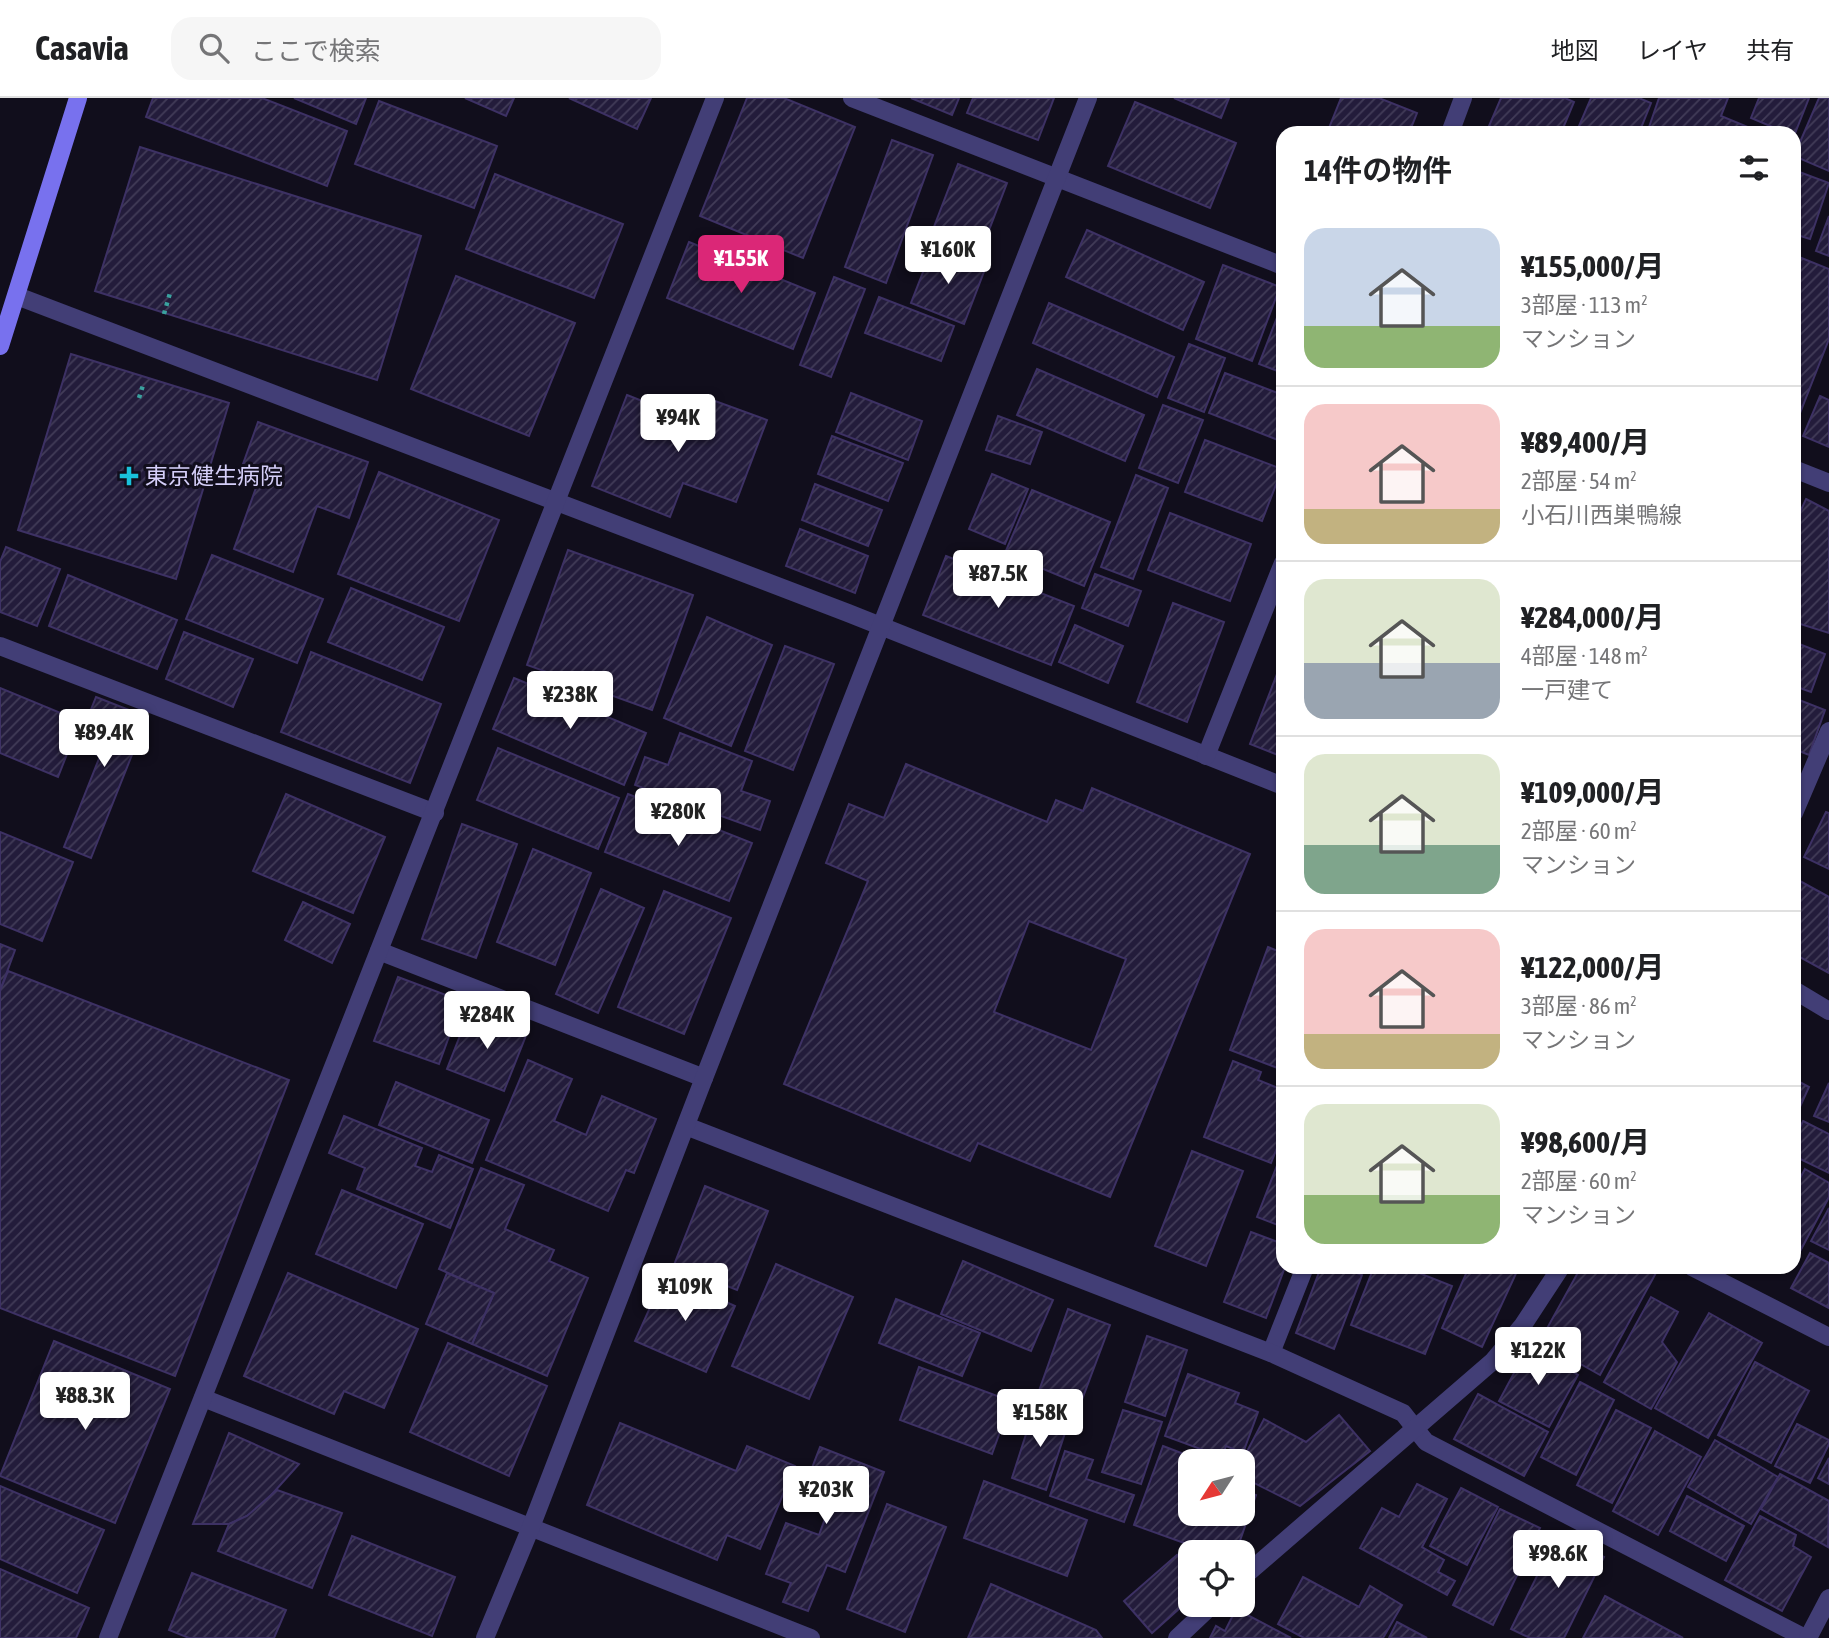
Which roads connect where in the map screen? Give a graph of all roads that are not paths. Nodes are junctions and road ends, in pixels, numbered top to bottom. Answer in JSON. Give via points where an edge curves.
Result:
{"nodes":[{"id":1,"x":78,"y":98,"type":"edge"},
{"id":2,"x":715,"y":98,"type":"edge"},
{"id":3,"x":852,"y":98,"type":"edge"},
{"id":4,"x":1088,"y":98,"type":"edge"},
{"id":5,"x":1463,"y":98,"type":"edge"},
{"id":6,"x":1453,"y":126,"type":"edge"},
{"id":7,"x":1057,"y":177,"type":"junction"},
{"id":8,"x":1276,"y":263,"type":"edge"},
{"id":9,"x":17,"y":296,"type":"junction"},
{"id":10,"x":0,"y":346,"type":"edge"},
{"id":11,"x":1801,"y":472,"type":"edge"},
{"id":12,"x":1829,"y":483,"type":"edge"},
{"id":13,"x":555,"y":499,"type":"junction"},
{"id":14,"x":1276,"y":581,"type":"edge"},
{"id":15,"x":882,"y":626,"type":"junction"},
{"id":16,"x":0,"y":646,"type":"edge"},
{"id":17,"x":1829,"y":731,"type":"edge"},
{"id":18,"x":1206,"y":756,"type":"junction"},
{"id":19,"x":1276,"y":783,"type":"edge"},
{"id":20,"x":1801,"y":797,"type":"edge"},
{"id":21,"x":435,"y":813,"type":"junction"},
{"id":22,"x":379,"y":951,"type":"junction"},
{"id":23,"x":1801,"y":994,"type":"edge"},
{"id":24,"x":1829,"y":1011,"type":"edge"},
{"id":25,"x":704,"y":1078,"type":"junction"},
{"id":26,"x":686,"y":1126,"type":"junction"},
{"id":27,"x":1302,"y":1274,"type":"edge"},
{"id":28,"x":1556,"y":1274,"type":"edge"},
{"id":29,"x":1706,"y":1274,"type":"edge"},
{"id":30,"x":1829,"y":1337,"type":"edge"},
{"id":31,"x":1270,"y":1353,"type":"junction"},
{"id":32,"x":204,"y":1398,"type":"junction"},
{"id":33,"x":1413,"y":1427,"type":"junction"},
{"id":34,"x":531,"y":1527,"type":"junction"},
{"id":35,"x":1255,"y":1567,"type":"edge"},
{"id":36,"x":1829,"y":1598,"type":"edge"},
{"id":37,"x":1199,"y":1617,"type":"edge"},
{"id":38,"x":108,"y":1638,"type":"edge"},
{"id":39,"x":485,"y":1638,"type":"edge"},
{"id":40,"x":811,"y":1638,"type":"edge"},
{"id":41,"x":1177,"y":1638,"type":"edge"},
{"id":42,"x":1807,"y":1638,"type":"edge"}],
"edges":[{"from":1,"to":9,"type":"main road"},
{"from":2,"to":13,"type":"street"},
{"from":3,"to":7,"type":"street"},
{"from":4,"to":7,"type":"street"},
{"from":5,"to":6,"type":"street"},
{"from":7,"to":8,"type":"street"},
{"from":7,"to":15,"type":"street"},
{"from":9,"to":10,"type":"main road"},
{"from":9,"to":13,"type":"street"},
{"from":11,"to":12,"type":"street"},
{"from":13,"to":15,"type":"street"},
{"from":13,"to":21,"type":"street"},
{"from":14,"to":18,"type":"street"},
{"from":15,"to":18,"type":"street"},
{"from":15,"to":25,"type":"street"},
{"from":16,"to":21,"type":"street"},
{"from":17,"to":20,"type":"street"},
{"from":18,"to":19,"type":"street"},
{"from":21,"to":22,"type":"street"},
{"from":22,"to":25,"type":"street"},
{"from":22,"to":32,"type":"street"},
{"from":23,"to":24,"type":"street"},
{"from":25,"to":26,"type":"street"},
{"from":26,"to":31,"type":"street"},
{"from":26,"to":34,"type":"street"},
{"from":27,"to":31,"type":"street"},
{"from":28,"to":33,"type":"street","via":[[1493,1361]]},
{"from":29,"to":30,"type":"street"},
{"from":31,"to":33,"type":"street","via":[[1403,1413]]},
{"from":32,"to":34,"type":"street"},
{"from":32,"to":38,"type":"street"},
{"from":33,"to":35,"type":"street"},
{"from":33,"to":42,"type":"street","via":[[1426,1442]]},
{"from":34,"to":39,"type":"street"},
{"from":34,"to":40,"type":"street"},
{"from":36,"to":42,"type":"street"},
{"from":37,"to":41,"type":"street"}]}
